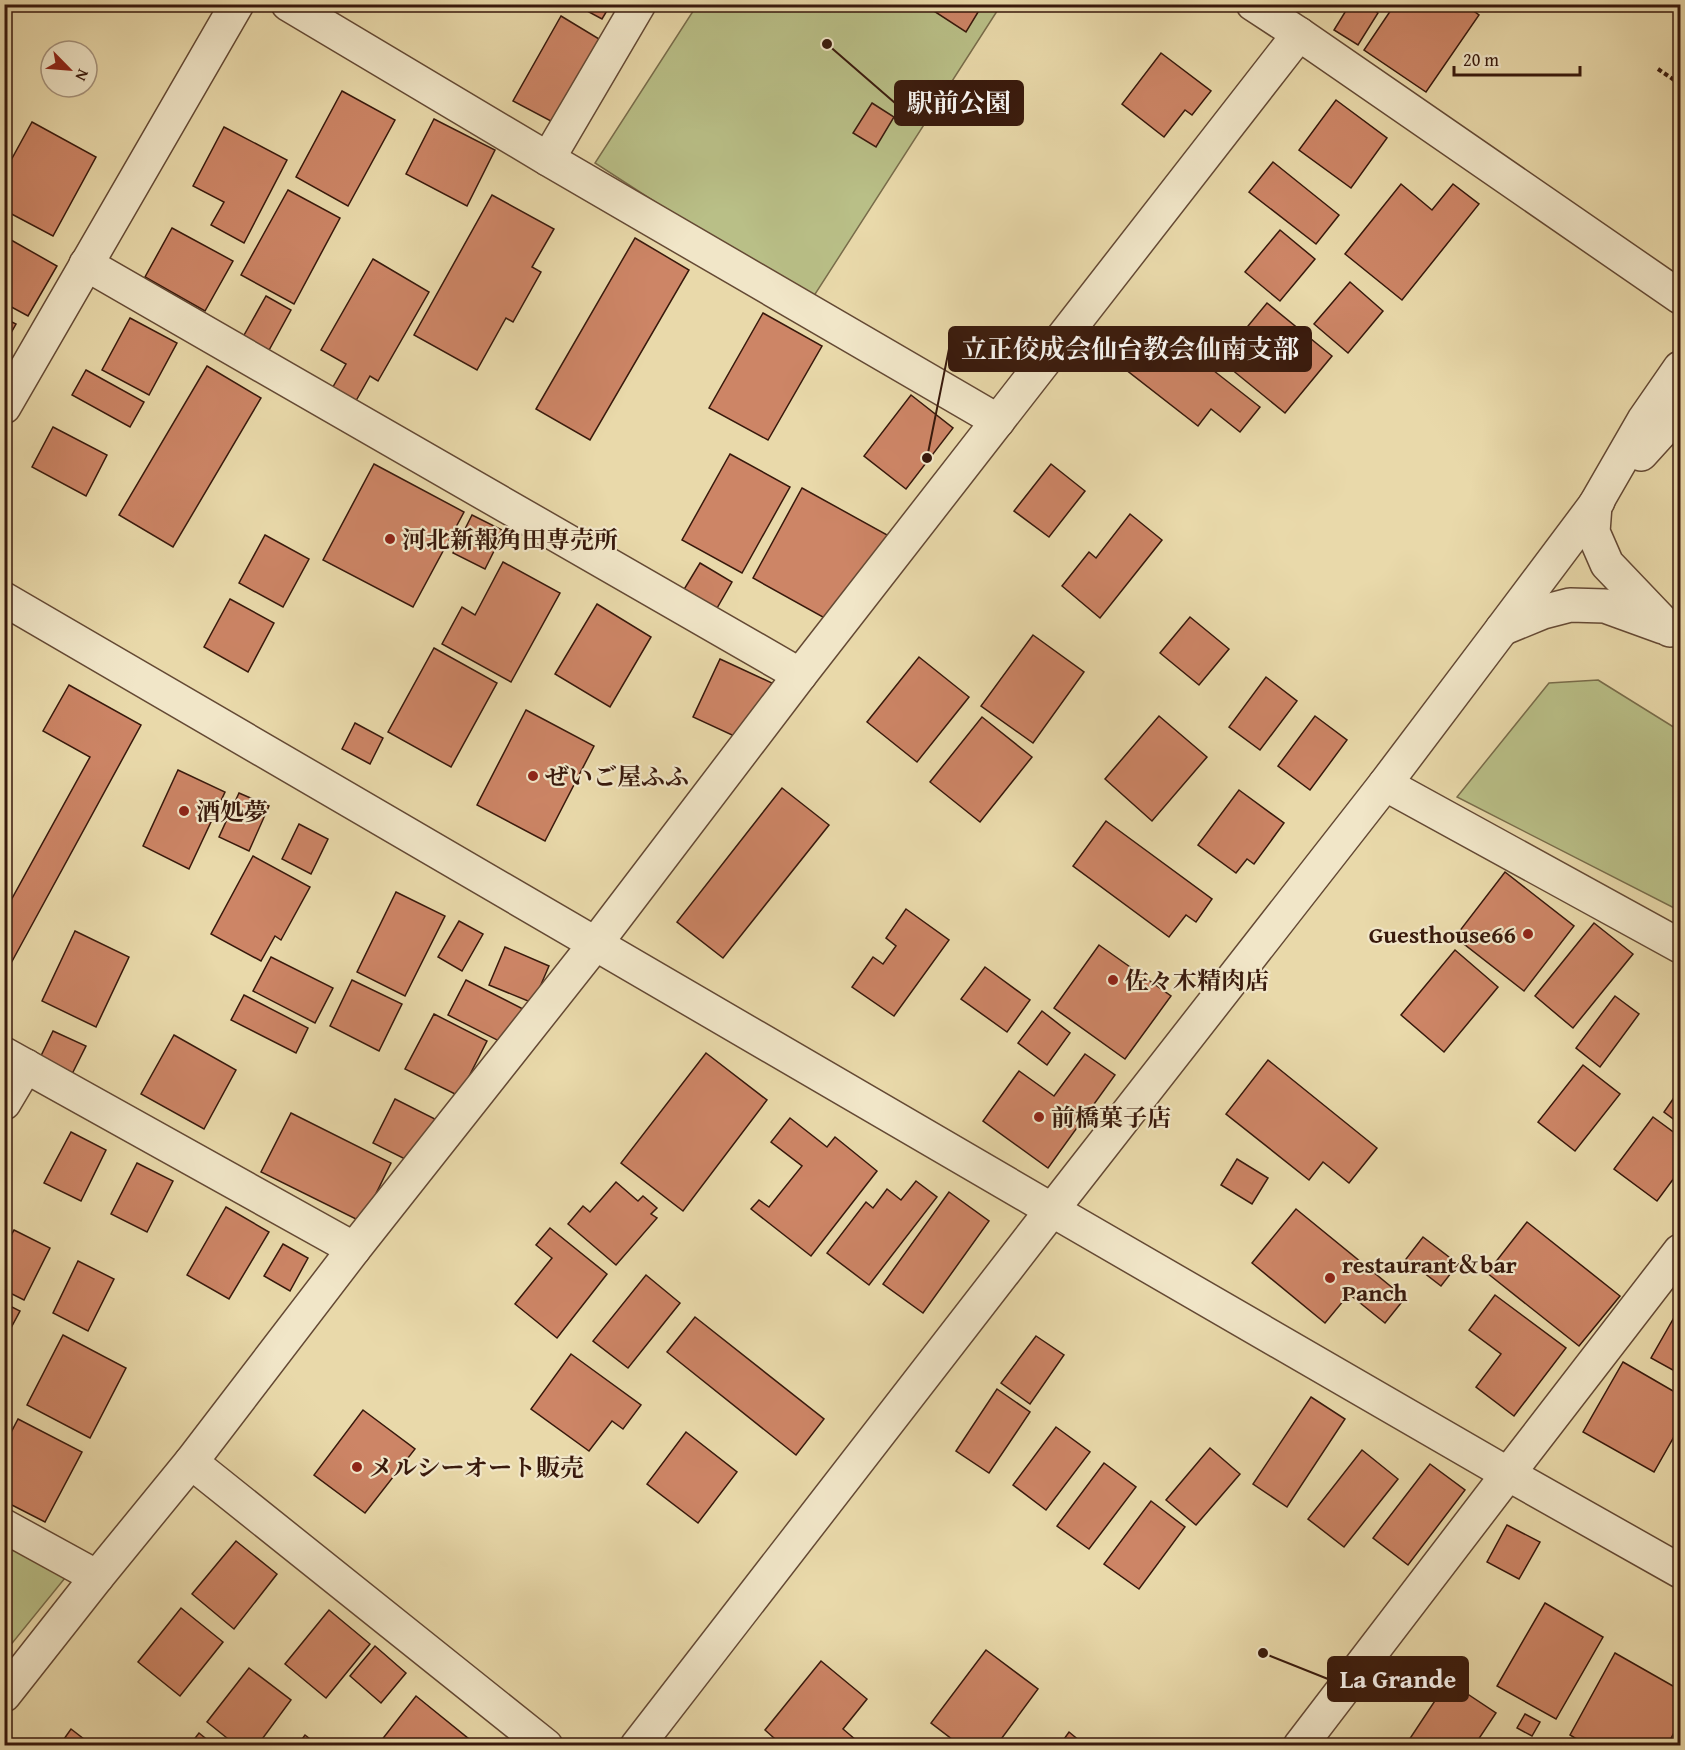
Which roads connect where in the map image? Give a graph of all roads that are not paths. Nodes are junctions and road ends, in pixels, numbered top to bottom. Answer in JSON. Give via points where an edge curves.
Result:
{"nodes":[{"id":1,"x":237,"y":4,"type":"edge"},
{"id":2,"x":288,"y":4,"type":"edge"},
{"id":3,"x":639,"y":4,"type":"edge"},
{"id":4,"x":1253,"y":4,"type":"edge"},
{"id":5,"x":1299,"y":34,"type":"junction"},
{"id":6,"x":548,"y":159,"type":"junction"},
{"id":7,"x":86,"y":264,"type":"junction"},
{"id":8,"x":1680,"y":297,"type":"edge"},
{"id":9,"x":1680,"y":368,"type":"edge"},
{"id":10,"x":4,"y":407,"type":"edge"},
{"id":11,"x":1680,"y":411,"type":"edge"},
{"id":12,"x":998,"y":421,"type":"junction"},
{"id":13,"x":1595,"y":505,"type":"junction"},
{"id":14,"x":4,"y":599,"type":"edge"},
{"id":15,"x":1502,"y":629,"type":"junction"},
{"id":16,"x":1675,"y":633,"type":"edge"},
{"id":17,"x":800,"y":675,"type":"junction"},
{"id":18,"x":1385,"y":784,"type":"junction"},
{"id":19,"x":596,"y":943,"type":"junction"},
{"id":20,"x":1680,"y":946,"type":"edge"},
{"id":21,"x":15,"y":1060,"type":"edge"},
{"id":22,"x":4,"y":1103,"type":"edge"},
{"id":23,"x":1052,"y":1210,"type":"junction"},
{"id":24,"x":354,"y":1249,"type":"junction"},
{"id":25,"x":1680,"y":1251,"type":"edge"},
{"id":26,"x":191,"y":1462,"type":"junction"},
{"id":27,"x":1508,"y":1474,"type":"junction"},
{"id":28,"x":4,"y":1526,"type":"edge"},
{"id":29,"x":1680,"y":1571,"type":"edge"},
{"id":30,"x":97,"y":1577,"type":"junction"},
{"id":31,"x":4,"y":1695,"type":"edge"},
{"id":32,"x":546,"y":1746,"type":"edge"},
{"id":33,"x":637,"y":1746,"type":"edge"},
{"id":34,"x":1300,"y":1746,"type":"edge"}],
"edges":[{"from":1,"to":7,"type":"street"},
{"from":2,"to":6,"type":"street"},
{"from":3,"to":6,"type":"street"},
{"from":4,"to":5,"type":"street"},
{"from":5,"to":8,"type":"street"},
{"from":5,"to":12,"type":"street"},
{"from":6,"to":12,"type":"street"},
{"from":7,"to":10,"type":"street"},
{"from":7,"to":17,"type":"street"},
{"from":9,"to":13,"type":"street","via":[[1644,420]]},
{"from":11,"to":13,"type":"street"},
{"from":12,"to":17,"type":"street"},
{"from":13,"to":15,"type":"street"},
{"from":13,"to":16,"type":"street","via":[[1593,532],[1606,564]]},
{"from":14,"to":19,"type":"street"},
{"from":15,"to":16,"type":"street","via":[[1570,605],[1605,606]]},
{"from":15,"to":18,"type":"street"},
{"from":17,"to":19,"type":"street"},
{"from":18,"to":20,"type":"street"},
{"from":18,"to":23,"type":"street"},
{"from":19,"to":23,"type":"street"},
{"from":19,"to":24,"type":"street"},
{"from":21,"to":22,"type":"street"},
{"from":21,"to":24,"type":"street"},
{"from":23,"to":27,"type":"street"},
{"from":23,"to":33,"type":"street"},
{"from":24,"to":26,"type":"street"},
{"from":25,"to":27,"type":"street"},
{"from":26,"to":30,"type":"street"},
{"from":26,"to":32,"type":"street"},
{"from":27,"to":29,"type":"street"},
{"from":27,"to":34,"type":"street"},
{"from":28,"to":30,"type":"street"},
{"from":30,"to":31,"type":"street"}]}
